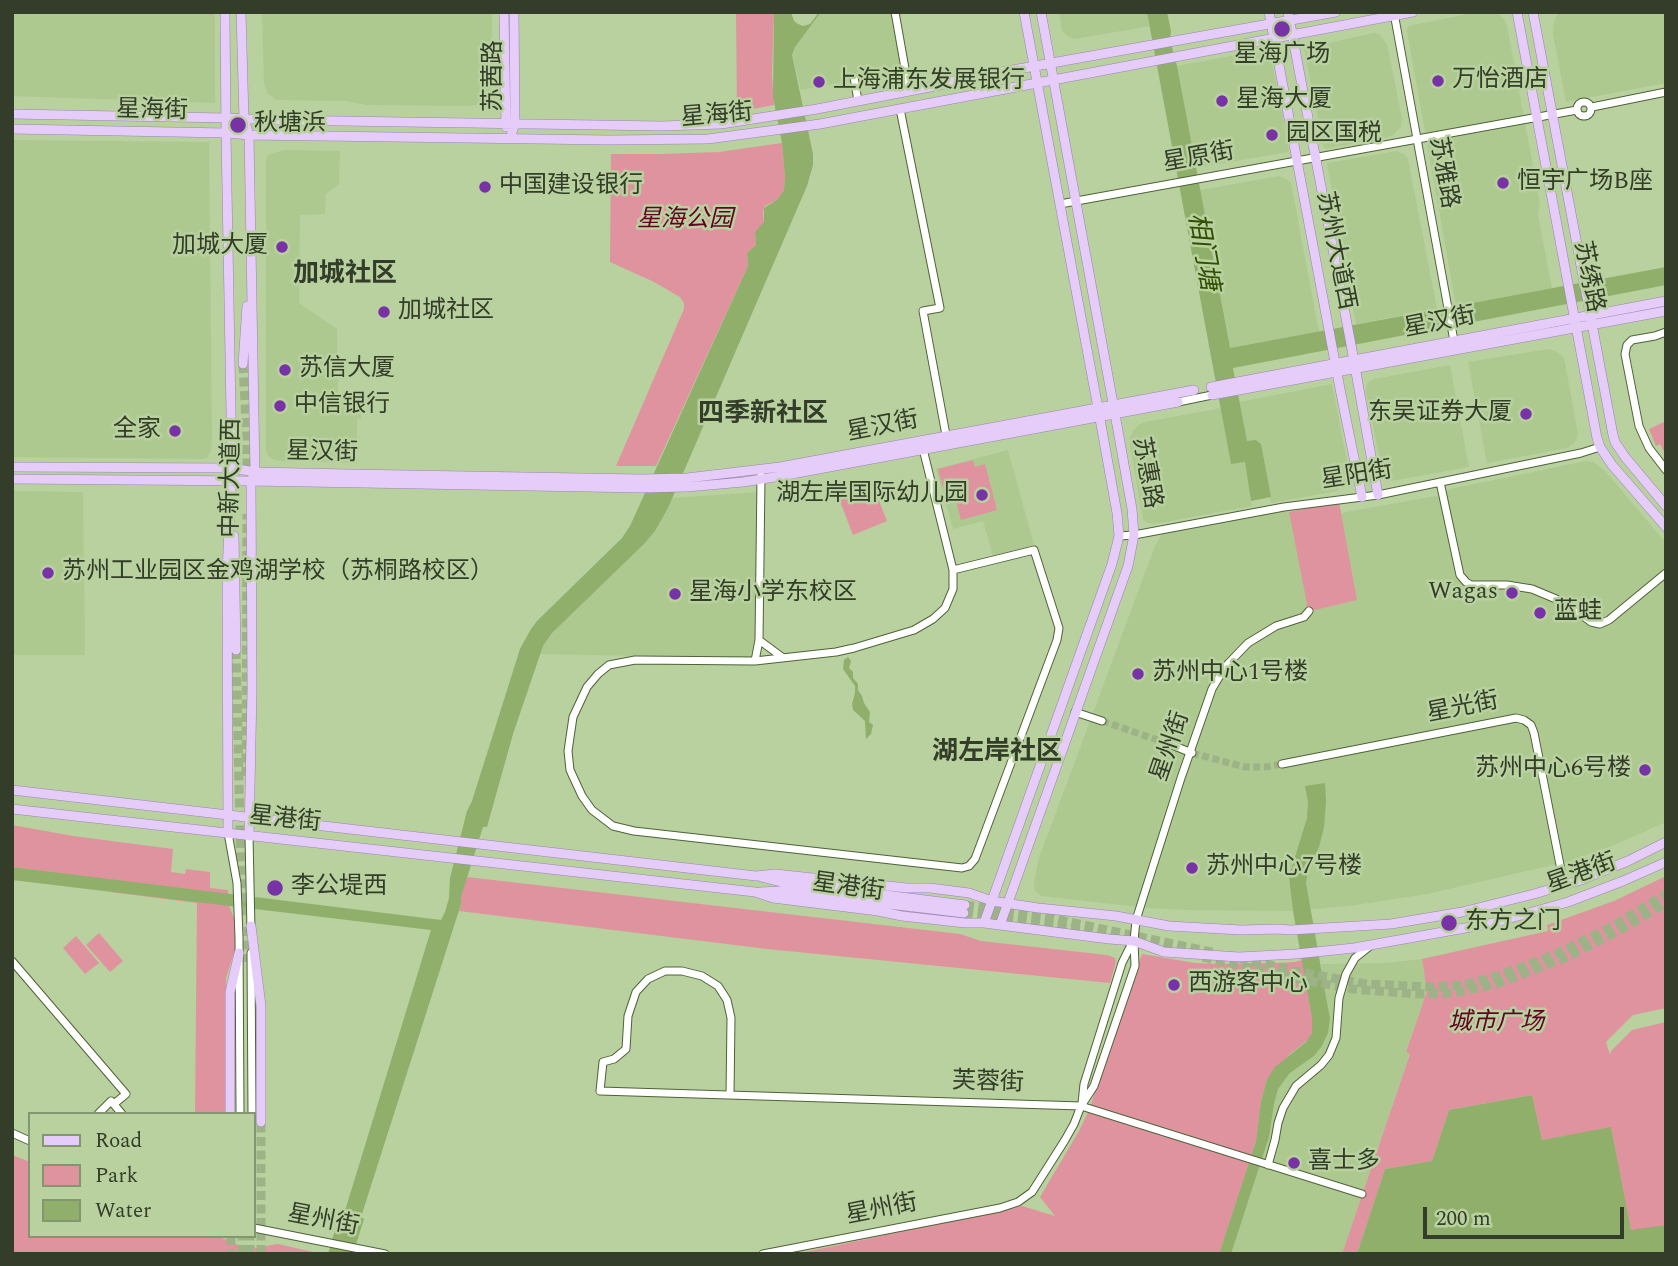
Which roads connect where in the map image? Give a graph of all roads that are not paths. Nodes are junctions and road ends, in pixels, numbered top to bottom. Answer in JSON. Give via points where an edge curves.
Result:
{"nodes":[{"id":1,"x":225,"y":12,"type":"edge"},
{"id":2,"x":242,"y":12,"type":"edge"},
{"id":3,"x":504,"y":12,"type":"edge"},
{"id":4,"x":514,"y":12,"type":"edge"},
{"id":5,"x":894,"y":12,"type":"edge"},
{"id":6,"x":1024,"y":12,"type":"edge"},
{"id":7,"x":1041,"y":12,"type":"edge"},
{"id":8,"x":1269,"y":12,"type":"edge"},
{"id":9,"x":1336,"y":12,"type":"edge"},
{"id":10,"x":1413,"y":12,"type":"edge"},
{"id":11,"x":1517,"y":12,"type":"edge"},
{"id":12,"x":1533,"y":12,"type":"edge"},
{"id":13,"x":1394,"y":14,"type":"edge"},
{"id":14,"x":1289,"y":17,"type":"edge"},
{"id":15,"x":1272,"y":24,"type":"junction"},
{"id":16,"x":1292,"y":35,"type":"junction"},
{"id":17,"x":1274,"y":38,"type":"junction"},
{"id":18,"x":1050,"y":63,"type":"junction"},
{"id":19,"x":1034,"y":66,"type":"junction"},
{"id":20,"x":854,"y":77,"type":"dead end"},
{"id":21,"x":1053,"y":80,"type":"junction"},
{"id":22,"x":1038,"y":83,"type":"junction"},
{"id":23,"x":909,"y":91,"type":"junction"},
{"id":24,"x":1666,"y":92,"type":"edge"},
{"id":25,"x":858,"y":101,"type":"junction"},
{"id":26,"x":900,"y":109,"type":"junction"},
{"id":27,"x":12,"y":114,"type":"edge"},
{"id":28,"x":1552,"y":114,"type":"junction"},
{"id":29,"x":1537,"y":117,"type":"junction"},
{"id":30,"x":226,"y":118,"type":"junction"},
{"id":31,"x":244,"y":119,"type":"junction"},
{"id":32,"x":510,"y":123,"type":"junction"},
{"id":33,"x":12,"y":129,"type":"edge"},
{"id":34,"x":226,"y":133,"type":"junction"},
{"id":35,"x":249,"y":135,"type":"junction"},
{"id":36,"x":510,"y":139,"type":"junction"},
{"id":37,"x":1416,"y":139,"type":"junction"},
{"id":38,"x":1315,"y":158,"type":"junction"},
{"id":39,"x":1297,"y":161,"type":"junction"},
{"id":40,"x":1075,"y":202,"type":"junction"},
{"id":41,"x":1060,"y":204,"type":"junction"},
{"id":42,"x":251,"y":235,"type":"junction"},
{"id":43,"x":1666,"y":301,"type":"edge"},
{"id":44,"x":1666,"y":311,"type":"edge"},
{"id":45,"x":1590,"y":315,"type":"junction"},
{"id":46,"x":1576,"y":323,"type":"junction"},
{"id":47,"x":1666,"y":332,"type":"edge"},
{"id":48,"x":1454,"y":341,"type":"junction"},
{"id":49,"x":1353,"y":360,"type":"junction"},
{"id":50,"x":1335,"y":363,"type":"junction"},
{"id":51,"x":243,"y":364,"type":"tunnel mouth"},
{"id":52,"x":1194,"y":390,"type":"joint"},
{"id":53,"x":1211,"y":391,"type":"junction"},
{"id":54,"x":1178,"y":402,"type":"joint"},
{"id":55,"x":1114,"y":409,"type":"junction"},
{"id":56,"x":1099,"y":412,"type":"junction"},
{"id":57,"x":946,"y":435,"type":"junction"},
{"id":58,"x":1600,"y":447,"type":"junction"},
{"id":59,"x":923,"y":449,"type":"junction"},
{"id":60,"x":12,"y":467,"type":"edge"},
{"id":61,"x":28,"y":468,"type":"junction"},
{"id":62,"x":232,"y":468,"type":"junction"},
{"id":63,"x":1666,"y":470,"type":"edge"},
{"id":64,"x":761,"y":474,"type":"junction"},
{"id":65,"x":253,"y":477,"type":"junction"},
{"id":66,"x":12,"y":480,"type":"edge"},
{"id":67,"x":28,"y":480,"type":"junction"},
{"id":68,"x":231,"y":481,"type":"junction"},
{"id":69,"x":1440,"y":482,"type":"junction"},
{"id":70,"x":1378,"y":495,"type":"junction"},
{"id":71,"x":1362,"y":497,"type":"junction"},
{"id":72,"x":1666,"y":506,"type":"edge"},
{"id":73,"x":1666,"y":527,"type":"edge"},
{"id":74,"x":1134,"y":535,"type":"junction"},
{"id":75,"x":1119,"y":536,"type":"junction"},
{"id":76,"x":953,"y":570,"type":"junction"},
{"id":77,"x":1666,"y":573,"type":"edge"},
{"id":78,"x":1309,"y":611,"type":"dead end"},
{"id":79,"x":759,"y":640,"type":"junction"},
{"id":80,"x":236,"y":650,"type":"tunnel mouth"},
{"id":81,"x":782,"y":657,"type":"junction"},
{"id":82,"x":755,"y":661,"type":"junction"},
{"id":83,"x":1076,"y":712,"type":"junction"},
{"id":84,"x":1102,"y":722,"type":"tunnel mouth"},
{"id":85,"x":1172,"y":745,"type":"tunnel mouth"},
{"id":86,"x":1191,"y":753,"type":"junction"},
{"id":87,"x":1282,"y":764,"type":"tunnel mouth"},
{"id":88,"x":12,"y":790,"type":"edge"},
{"id":89,"x":12,"y":809,"type":"edge"},
{"id":90,"x":228,"y":815,"type":"junction"},
{"id":91,"x":250,"y":818,"type":"junction"},
{"id":92,"x":228,"y":833,"type":"junction"},
{"id":93,"x":249,"y":836,"type":"junction"},
{"id":94,"x":1666,"y":842,"type":"edge"},
{"id":95,"x":1666,"y":862,"type":"edge"},
{"id":96,"x":755,"y":876,"type":"junction"},
{"id":97,"x":1564,"y":885,"type":"junction"},
{"id":98,"x":755,"y":892,"type":"junction"},
{"id":99,"x":992,"y":901,"type":"junction"},
{"id":100,"x":1007,"y":903,"type":"junction"},
{"id":101,"x":1136,"y":920,"type":"junction"},
{"id":102,"x":984,"y":923,"type":"junction"},
{"id":103,"x":1000,"y":925,"type":"junction"},
{"id":104,"x":251,"y":926,"type":"junction"},
{"id":105,"x":1134,"y":941,"type":"junction"},
{"id":106,"x":1370,"y":946,"type":"junction"},
{"id":107,"x":239,"y":953,"type":"junction"},
{"id":108,"x":12,"y":961,"type":"edge"},
{"id":109,"x":730,"y":1095,"type":"junction"},
{"id":110,"x":114,"y":1104,"type":"junction"},
{"id":111,"x":1081,"y":1107,"type":"junction"},
{"id":112,"x":100,"y":1112,"type":"edge"},
{"id":113,"x":120,"y":1112,"type":"edge"},
{"id":114,"x":230,"y":1112,"type":"edge"},
{"id":115,"x":240,"y":1112,"type":"edge"},
{"id":116,"x":252,"y":1112,"type":"edge"},
{"id":117,"x":261,"y":1122,"type":"dead end"},
{"id":118,"x":12,"y":1133,"type":"edge"},
{"id":119,"x":28,"y":1140,"type":"edge"},
{"id":120,"x":1266,"y":1164,"type":"junction"},
{"id":121,"x":1362,"y":1194,"type":"dead end"},
{"id":122,"x":256,"y":1228,"type":"edge"},
{"id":123,"x":385,"y":1254,"type":"edge"},
{"id":124,"x":763,"y":1254,"type":"edge"}],
"edges":[{"from":1,"to":30,"type":"main road","name":"中新大道西"},
{"from":2,"to":31,"type":"main road","name":"中新大道西"},
{"from":3,"to":32,"type":"main road","name":"苏茜路"},
{"from":4,"to":32,"type":"main road","name":"苏茜路"},
{"from":5,"to":23,"type":"street"},
{"from":6,"to":19,"type":"main road","name":"苏惠路"},
{"from":7,"to":18,"type":"main road","name":"苏惠路"},
{"from":8,"to":15,"type":"main road","name":"苏州大道西"},
{"from":9,"to":14,"type":"main road","name":"星海街"},
{"from":10,"to":13,"type":"main road","name":"星海街"},
{"from":11,"to":29,"type":"main road","name":"苏绣路"},
{"from":12,"to":28,"type":"main road","name":"苏绣路"},
{"from":13,"to":16,"type":"main road","name":"星海街"},
{"from":13,"to":37,"type":"street","name":"苏雅路"},
{"from":14,"to":15,"type":"main road","name":"星海街"},
{"from":14,"to":16,"type":"main road","name":"苏州大道西"},
{"from":15,"to":17,"type":"main road","name":"苏州大道西"},
{"from":15,"to":18,"type":"main road","name":"星海街"},
{"from":16,"to":17,"type":"main road","name":"星海街"},
{"from":16,"to":38,"type":"main road","name":"苏州大道西"},
{"from":17,"to":21,"type":"main road","name":"星海街"},
{"from":17,"to":39,"type":"main road","name":"苏州大道西"},
{"from":18,"to":19,"type":"main road","name":"星海街"},
{"from":18,"to":21,"type":"main road","name":"苏惠路"},
{"from":19,"to":22,"type":"main road","name":"苏惠路"},
{"from":19,"to":23,"type":"main road","name":"星海街"},
{"from":20,"to":25,"type":"street"},
{"from":21,"to":22,"type":"main road","name":"星海街"},
{"from":21,"to":40,"type":"main road","name":"苏惠路"},
{"from":22,"to":26,"type":"main road","name":"星海街"},
{"from":22,"to":41,"type":"main road","name":"苏惠路"},
{"from":23,"to":25,"type":"main road","name":"星海街"},
{"from":24,"to":28,"type":"street","name":"星原街","via":[[1592,107],[1581,102],[1577,110]]},
{"from":25,"to":32,"type":"main road","name":"星海街","via":[[721,124]]},
{"from":26,"to":36,"type":"main road","name":"星海街","via":[[695,140]]},
{"from":26,"to":57,"type":"street","via":[[940,308],[923,311]]},
{"from":27,"to":30,"type":"main road","name":"星海街"},
{"from":28,"to":29,"type":"street","name":"星原街"},
{"from":28,"to":45,"type":"main road","name":"苏绣路"},
{"from":29,"to":37,"type":"street","name":"星原街"},
{"from":29,"to":46,"type":"main road","name":"苏绣路"},
{"from":30,"to":31,"type":"main road","name":"星海街"},
{"from":30,"to":34,"type":"main road","name":"中新大道西"},
{"from":31,"to":32,"type":"main road","name":"星海街"},
{"from":31,"to":35,"type":"main road","name":"中新大道西"},
{"from":32,"to":36,"type":"main road","name":"苏茜路"},
{"from":33,"to":34,"type":"main road","name":"星海街"},
{"from":34,"to":35,"type":"main road","name":"星海街"},
{"from":34,"to":62,"type":"main road","name":"中新大道西"},
{"from":35,"to":36,"type":"main road","name":"星海街"},
{"from":35,"to":42,"type":"main road","name":"中新大道西"},
{"from":37,"to":38,"type":"street","name":"星原街"},
{"from":37,"to":48,"type":"street","name":"苏雅路"},
{"from":38,"to":39,"type":"street","name":"星原街"},
{"from":38,"to":49,"type":"main road","name":"苏州大道西"},
{"from":39,"to":40,"type":"street","name":"星原街"},
{"from":39,"to":50,"type":"main road","name":"苏州大道西"},
{"from":40,"to":41,"type":"street","name":"星原街"},
{"from":40,"to":55,"type":"main road","name":"苏惠路"},
{"from":41,"to":56,"type":"main road","name":"苏惠路"},
{"from":42,"to":51,"type":"main road"},
{"from":42,"to":65,"type":"main road","name":"中新大道西"},
{"from":43,"to":45,"type":"main road","name":"星汉街"},
{"from":44,"to":45,"type":"main road","name":"星汉街"},
{"from":45,"to":46,"type":"main road","name":"星汉街"},
{"from":45,"to":72,"type":"main road","name":"苏绣路","via":[[1615,442]]},
{"from":46,"to":48,"type":"main road","name":"星汉街"},
{"from":46,"to":49,"type":"main road","name":"星汉街"},
{"from":46,"to":58,"type":"main road","name":"苏绣路"},
{"from":47,"to":63,"type":"street","via":[[1632,340],[1625,354],[1639,426]]},
{"from":48,"to":49,"type":"main road","name":"星汉街"},
{"from":49,"to":50,"type":"main road","name":"星汉街"},
{"from":49,"to":70,"type":"main road","name":"苏州大道西"},
{"from":50,"to":53,"type":"main road","name":"星汉街"},
{"from":50,"to":71,"type":"main road","name":"苏州大道西"},
{"from":52,"to":53,"type":"street","name":"星汉街"},
{"from":52,"to":55,"type":"main road","name":"星汉街"},
{"from":53,"to":54,"type":"street","name":"星汉街"},
{"from":54,"to":55,"type":"main road","name":"星汉街"},
{"from":55,"to":56,"type":"main road","name":"星汉街"},
{"from":55,"to":74,"type":"main road","name":"苏惠路"},
{"from":56,"to":57,"type":"main road","name":"星汉街"},
{"from":56,"to":59,"type":"main road","name":"星汉街"},
{"from":56,"to":75,"type":"main road","name":"苏惠路"},
{"from":57,"to":64,"type":"main road","name":"星汉街"},
{"from":58,"to":69,"type":"street","name":"星阳街"},
{"from":58,"to":73,"type":"main road","name":"苏绣路"},
{"from":59,"to":64,"type":"main road","name":"星汉街"},
{"from":59,"to":76,"type":"street"},
{"from":60,"to":61,"type":"main road","name":"星汉街"},
{"from":61,"to":62,"type":"main road","name":"星汉街"},
{"from":61,"to":67,"type":"main road"},
{"from":62,"to":65,"type":"main road","name":"星汉街"},
{"from":62,"to":68,"type":"main road","name":"中新大道西"},
{"from":64,"to":65,"type":"main road","name":"星汉街","via":[[642,484]]},
{"from":64,"to":79,"type":"street"},
{"from":65,"to":68,"type":"main road","name":"星汉街"},
{"from":65,"to":91,"type":"main road","name":"中新大道西"},
{"from":66,"to":67,"type":"main road","name":"星汉街"},
{"from":67,"to":68,"type":"main road","name":"星汉街"},
{"from":68,"to":80,"type":"main road"},
{"from":68,"to":90,"type":"main road","name":"中新大道西"},
{"from":69,"to":70,"type":"street","name":"星阳街"},
{"from":69,"to":77,"type":"street","via":[[1460,575],[1466,583],[1532,589],[1600,624]]},
{"from":70,"to":71,"type":"street","name":"星阳街"},
{"from":71,"to":74,"type":"street","name":"星阳街"},
{"from":74,"to":75,"type":"street","name":"星阳街"},
{"from":74,"to":83,"type":"main road","name":"苏惠路","via":[[1128,566]]},
{"from":75,"to":99,"type":"main road","name":"苏惠路"},
{"from":76,"to":81,"type":"street","via":[[953,589],[945,608],[914,630],[854,648]]},
{"from":76,"to":82,"type":"street","via":[[1034,550],[1059,628],[970,866],[634,831],[613,826],[592,810],[570,770],[568,751],[578,703],[604,668],[635,660]]},
{"from":78,"to":86,"type":"street","name":"星州街","via":[[1262,634],[1230,660],[1212,689]]},
{"from":79,"to":81,"type":"street"},
{"from":79,"to":82,"type":"street"},
{"from":81,"to":82,"type":"street"},
{"from":83,"to":84,"type":"street"},
{"from":83,"to":100,"type":"main road","name":"苏惠路"},
{"from":85,"to":86,"type":"street"},
{"from":86,"to":101,"type":"street","name":"星州街"},
{"from":87,"to":97,"type":"street","name":"星光街","via":[[1524,720],[1534,733]]},
{"from":88,"to":90,"type":"main road","name":"星港街"},
{"from":89,"to":92,"type":"main road","name":"星港街"},
{"from":90,"to":91,"type":"main road","name":"星港街"},
{"from":90,"to":92,"type":"main road","name":"中新大道西"},
{"from":91,"to":93,"type":"main road","name":"中新大道西"},
{"from":91,"to":96,"type":"main road","name":"星港街"},
{"from":92,"to":93,"type":"main road","name":"星港街"},
{"from":92,"to":107,"type":"street","name":"中新大道西","via":[[237,883]]},
{"from":93,"to":98,"type":"main road","name":"星港街"},
{"from":93,"to":104,"type":"street","name":"中新大道西"},
{"from":94,"to":97,"type":"main road","name":"星港街"},
{"from":95,"to":106,"type":"main road","name":"星港街","via":[[1538,912]]},
{"from":96,"to":98,"type":"main road","via":[[965,909]]},
{"from":96,"to":99,"type":"main road","name":"星港街","via":[[930,888]]},
{"from":97,"to":101,"type":"main road","name":"星港街","via":[[1412,921],[1319,929],[1241,930]]},
{"from":98,"to":102,"type":"main road","name":"星港街","via":[[902,916]]},
{"from":99,"to":100,"type":"main road","name":"星港街"},
{"from":99,"to":102,"type":"main road","name":"苏惠路"},
{"from":100,"to":101,"type":"main road","name":"星港街"},
{"from":100,"to":103,"type":"main road","name":"苏惠路"},
{"from":101,"to":105,"type":"street","name":"星州街"},
{"from":102,"to":103,"type":"main road","name":"星港街"},
{"from":103,"to":105,"type":"main road","name":"星港街"},
{"from":104,"to":116,"type":"street","name":"中新大道西"},
{"from":104,"to":117,"type":"main road","via":[[261,1006]]},
{"from":105,"to":106,"type":"main road","name":"星港街","via":[[1164,952],[1239,957]]},
{"from":105,"to":111,"type":"street","name":"星州街","via":[[1122,963]]},
{"from":105,"to":111,"type":"street","name":"星州街","via":[[1135,966],[1094,1086]]},
{"from":106,"to":120,"type":"street","via":[[1355,958],[1346,974],[1329,1055],[1296,1086],[1283,1108]]},
{"from":107,"to":114,"type":"main road","via":[[230,992]]},
{"from":107,"to":115,"type":"street","name":"中新大道西"},
{"from":108,"to":110,"type":"street","via":[[126,1094]]},
{"from":109,"to":109,"type":"street","name":"芙蓉街","via":[[600,1091],[603,1062],[626,1049],[628,1016],[636,992],[648,979],[665,971],[682,971],[718,986],[731,1018]]},
{"from":109,"to":111,"type":"street","name":"芙蓉街"},
{"from":110,"to":112,"type":"street","via":[[111,1101]]},
{"from":110,"to":113,"type":"street"},
{"from":111,"to":120,"type":"street","name":"芙蓉街"},
{"from":111,"to":124,"type":"street","name":"星州街","via":[[1037,1185],[1018,1202]]},
{"from":118,"to":119,"type":"street"},
{"from":120,"to":121,"type":"street","name":"芙蓉街"},
{"from":122,"to":123,"type":"street","name":"星州街"}]}
